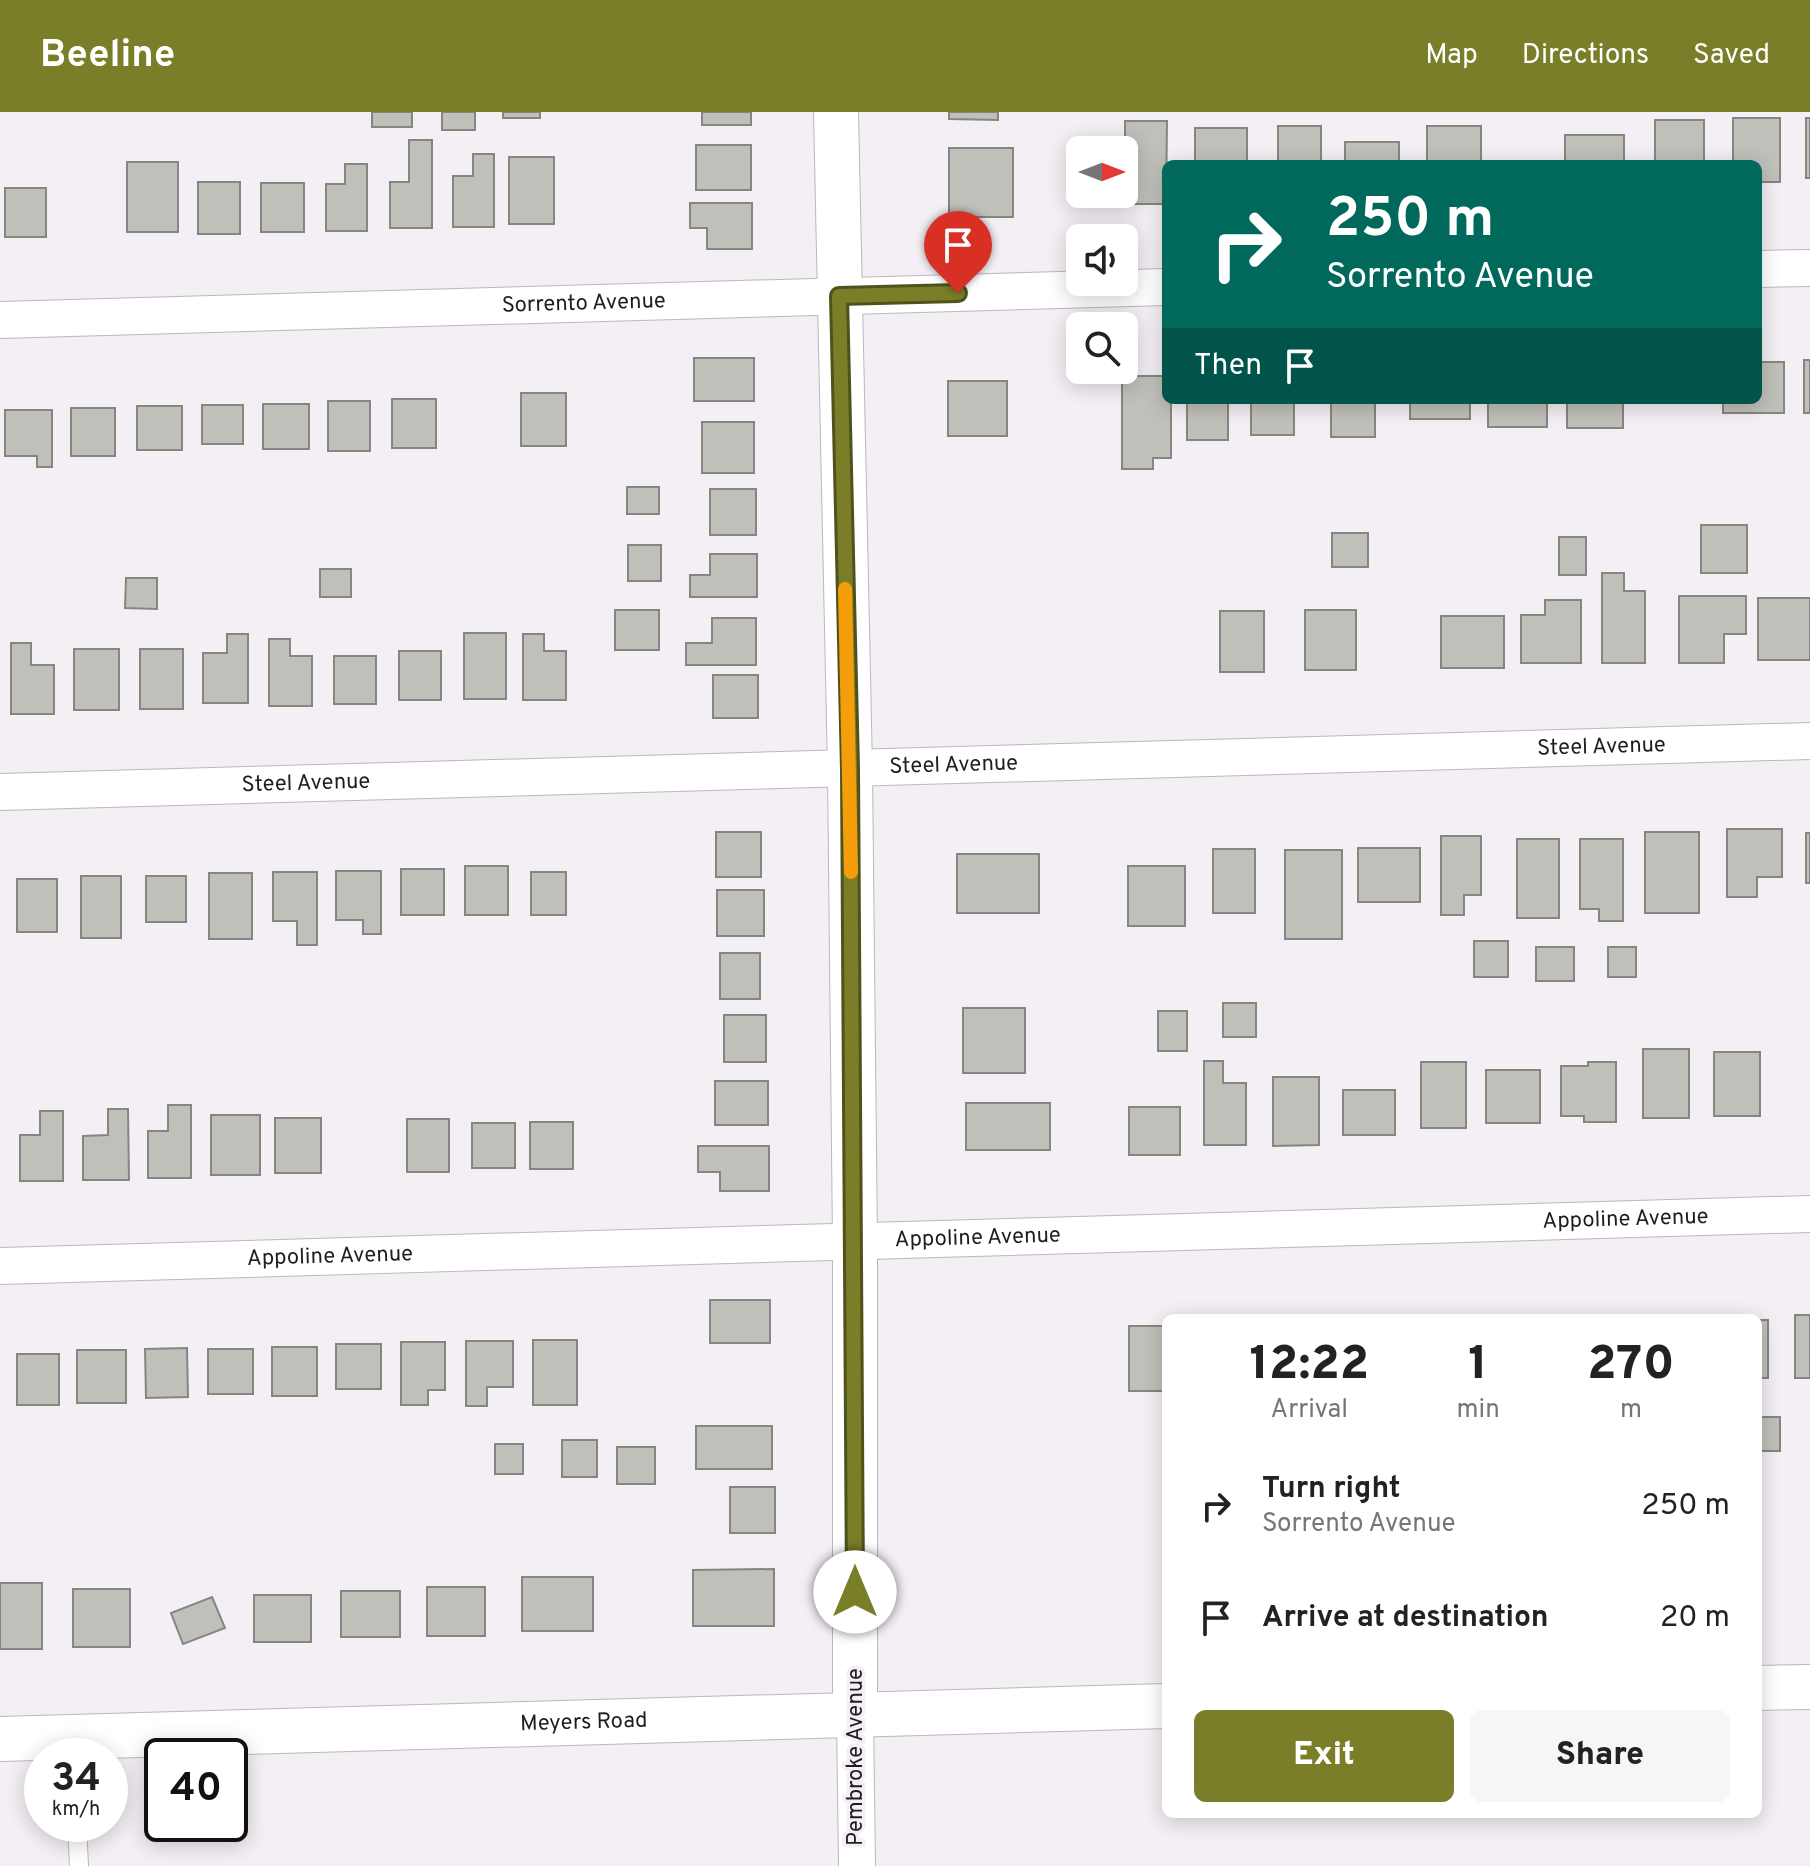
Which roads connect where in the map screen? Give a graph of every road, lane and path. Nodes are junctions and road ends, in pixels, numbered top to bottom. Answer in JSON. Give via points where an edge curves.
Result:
{"nodes":[{"id":1,"x":836,"y":112,"type":"edge"},
{"id":2,"x":1810,"y":268,"type":"edge"},
{"id":3,"x":1762,"y":269,"type":"edge"},
{"id":4,"x":1162,"y":287,"type":"edge"},
{"id":5,"x":839,"y":296,"type":"junction"},
{"id":6,"x":0,"y":320,"type":"edge"},
{"id":7,"x":1810,"y":741,"type":"edge"},
{"id":8,"x":850,"y":769,"type":"junction"},
{"id":9,"x":0,"y":792,"type":"edge"},
{"id":10,"x":1810,"y":1214,"type":"edge"},
{"id":11,"x":855,"y":1242,"type":"junction"},
{"id":12,"x":0,"y":1266,"type":"edge"},
{"id":13,"x":1810,"y":1687,"type":"edge"},
{"id":14,"x":1762,"y":1688,"type":"edge"},
{"id":15,"x":1162,"y":1706,"type":"edge"},
{"id":16,"x":855,"y":1715,"type":"junction"},
{"id":17,"x":0,"y":1739,"type":"edge"},
{"id":18,"x":24,"y":1741,"type":"edge"},
{"id":19,"x":128,"y":1744,"type":"edge"},
{"id":20,"x":78,"y":1842,"type":"edge"},
{"id":21,"x":79,"y":1866,"type":"edge"},
{"id":22,"x":857,"y":1866,"type":"edge"}],
"edges":[{"from":1,"to":5,"type":"street","name":"Pembroke Avenue"},
{"from":2,"to":3,"type":"street"},
{"from":4,"to":5,"type":"street","name":"Sorrento Avenue"},
{"from":5,"to":6,"type":"street","name":"Sorrento Avenue"},
{"from":5,"to":8,"type":"street","name":"Pembroke Avenue"},
{"from":7,"to":8,"type":"street","name":"Steel Avenue"},
{"from":8,"to":9,"type":"street","name":"Steel Avenue"},
{"from":8,"to":11,"type":"street","name":"Pembroke Avenue"},
{"from":10,"to":11,"type":"street","name":"Appoline Avenue"},
{"from":11,"to":12,"type":"street","name":"Appoline Avenue"},
{"from":11,"to":16,"type":"street","name":"Pembroke Avenue"},
{"from":13,"to":14,"type":"street"},
{"from":15,"to":16,"type":"street","name":"Meyers Road"},
{"from":16,"to":19,"type":"street","name":"Meyers Road"},
{"from":16,"to":22,"type":"street","name":"Pembroke Avenue"},
{"from":17,"to":18,"type":"street","name":"Meyers Road"},
{"from":20,"to":21,"type":"lane"}]}
